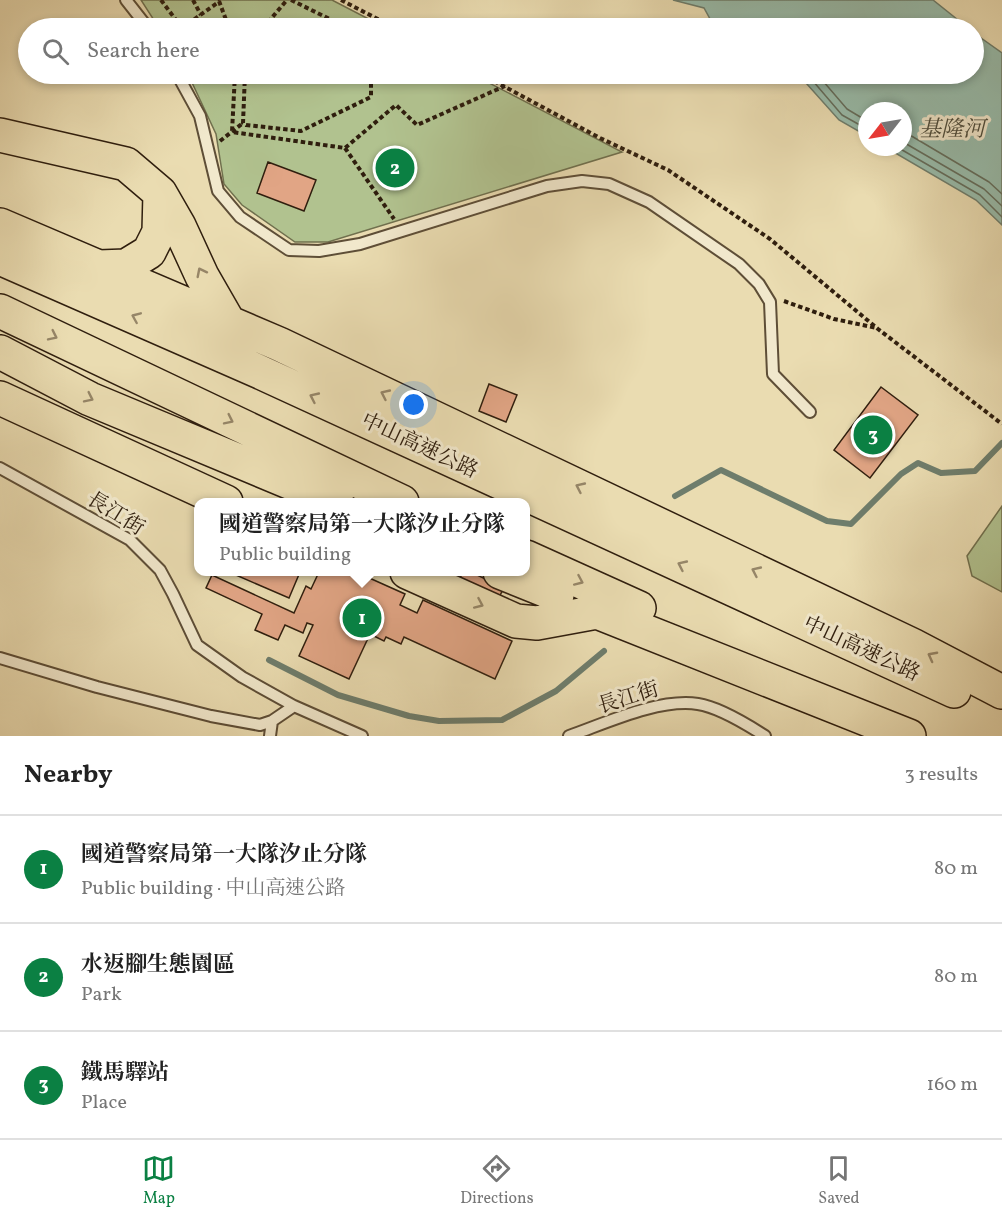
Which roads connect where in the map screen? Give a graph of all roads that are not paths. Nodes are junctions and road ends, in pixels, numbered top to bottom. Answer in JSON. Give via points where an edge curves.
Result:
{"nodes":[{"id":1,"x":126,"y":0,"type":"edge"},
{"id":2,"x":140,"y":18,"type":"edge"},
{"id":3,"x":182,"y":84,"type":"edge"},
{"id":4,"x":0,"y":135,"type":"edge"},
{"id":5,"x":160,"y":193,"type":"junction"},
{"id":6,"x":0,"y":225,"type":"edge"},
{"id":7,"x":0,"y":258,"type":"edge"},
{"id":8,"x":99,"y":267,"type":"junction"},
{"id":9,"x":0,"y":310,"type":"edge"},
{"id":10,"x":229,"y":322,"type":"junction"},
{"id":11,"x":0,"y":352,"type":"edge"},
{"id":12,"x":0,"y":398,"type":"edge"},
{"id":13,"x":810,"y":412,"type":"dead end"},
{"id":14,"x":0,"y":468,"type":"edge"},
{"id":15,"x":217,"y":498,"type":"edge"},
{"id":16,"x":326,"y":498,"type":"edge"},
{"id":17,"x":394,"y":498,"type":"edge"},
{"id":18,"x":530,"y":559,"type":"edge"},
{"id":19,"x":416,"y":576,"type":"edge"},
{"id":20,"x":510,"y":576,"type":"edge"},
{"id":21,"x":597,"y":612,"type":"junction"},
{"id":22,"x":0,"y":658,"type":"edge"},
{"id":23,"x":1002,"y":693,"type":"edge"},
{"id":24,"x":294,"y":706,"type":"junction"},
{"id":25,"x":1002,"y":713,"type":"edge"},
{"id":26,"x":272,"y":721,"type":"junction"},
{"id":27,"x":270,"y":736,"type":"edge"},
{"id":28,"x":362,"y":736,"type":"edge"},
{"id":29,"x":568,"y":736,"type":"edge"},
{"id":30,"x":765,"y":736,"type":"edge"},
{"id":31,"x":909,"y":736,"type":"edge"},
{"id":32,"x":929,"y":736,"type":"edge"}],
"edges":[{"from":1,"to":2,"type":"lane"},
{"from":3,"to":13,"type":"lane","via":[[200,116],[218,190],[240,217],[289,250],[319,251],[360,244],[547,186],[582,181],[609,184],[649,202],[739,264],[759,284],[770,302],[773,374]]},
{"from":4,"to":5,"type":"highway","via":[[126,164]]},
{"from":5,"to":8,"type":"highway","via":[[159,232],[150,252],[126,266]]},
{"from":10,"to":5,"type":"highway","one_way":true},
{"from":6,"to":8,"type":"highway"},
{"from":25,"to":7,"type":"highway","name":"中山高速公路","one_way":true,"via":[[270,377]]},
{"from":8,"to":10,"type":"highway"},
{"from":9,"to":17,"type":"highway","one_way":true},
{"from":23,"to":10,"type":"highway","one_way":true,"via":[[912,645]]},
{"from":11,"to":16,"type":"highway","one_way":true,"via":[[90,399]]},
{"from":12,"to":15,"type":"highway"},
{"from":14,"to":24,"type":"lane","name":"長江街","via":[[130,540],[160,570],[197,645],[242,677]]},
{"from":18,"to":32,"type":"highway","one_way":true},
{"from":19,"to":21,"type":"highway","one_way":true,"via":[[516,621],[537,623]]},
{"from":20,"to":21,"type":"highway"},
{"from":21,"to":31,"type":"highway"},
{"from":22,"to":26,"type":"lane","via":[[211,716],[260,725]]},
{"from":24,"to":26,"type":"lane"},
{"from":24,"to":28,"type":"lane","name":"長江街"},
{"from":26,"to":27,"type":"lane"},
{"from":29,"to":30,"type":"lane","name":"長江街","via":[[658,706],[682,702],[701,704]]}]}
